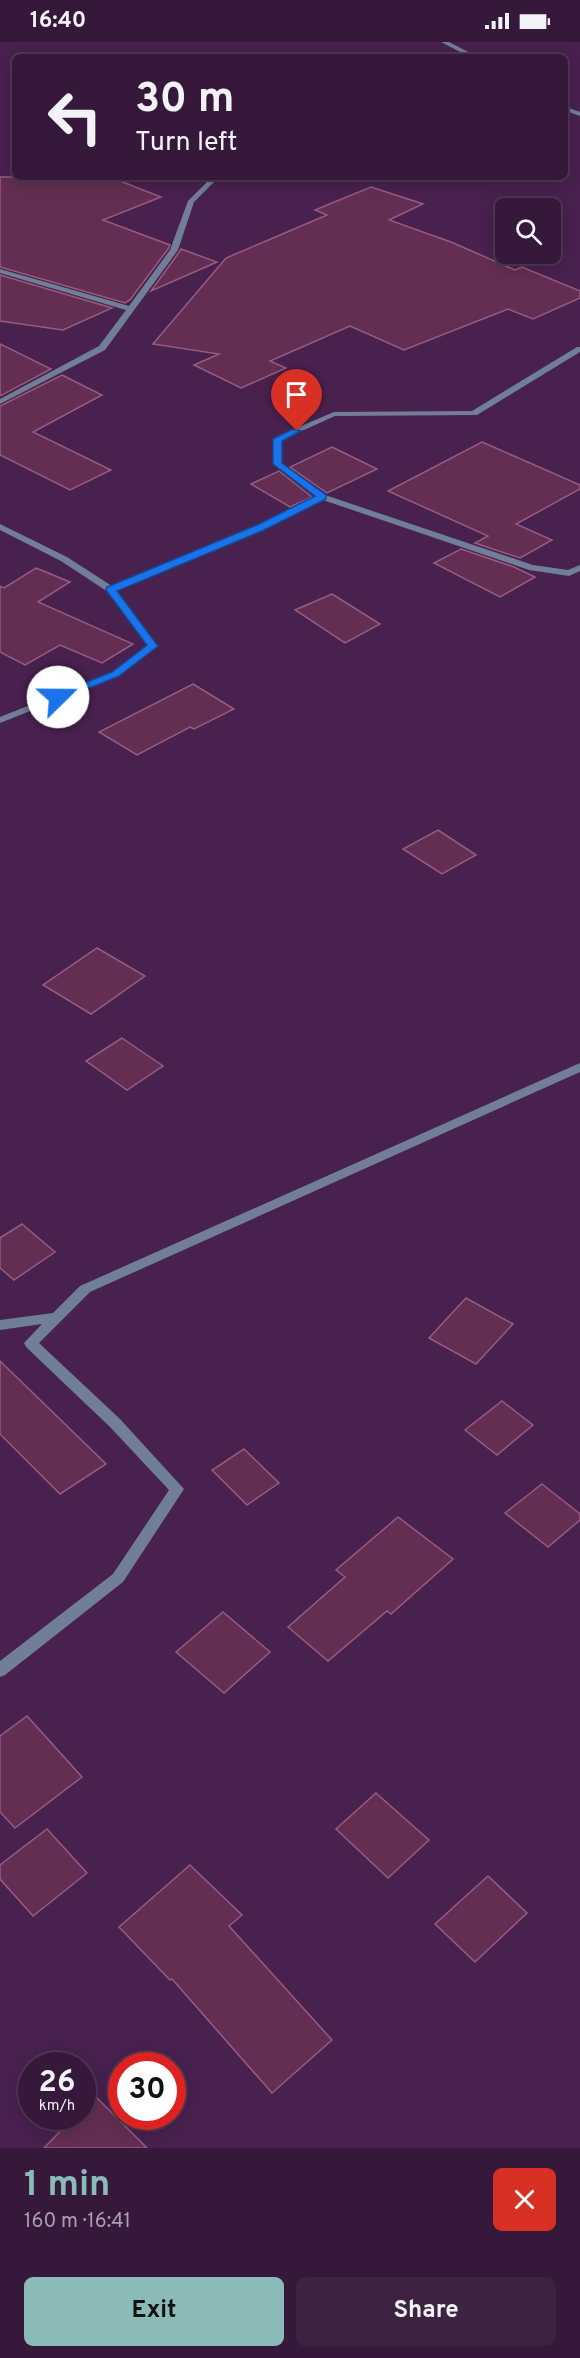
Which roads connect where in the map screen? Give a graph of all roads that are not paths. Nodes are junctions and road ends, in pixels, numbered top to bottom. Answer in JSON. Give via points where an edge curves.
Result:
{"nodes":[{"id":1,"x":444,"y":42,"type":"edge"},
{"id":2,"x":469,"y":54,"type":"edge"},
{"id":3,"x":213,"y":180,"type":"edge"},
{"id":4,"x":0,"y":271,"type":"edge"},
{"id":5,"x":130,"y":309,"type":"junction"},
{"id":6,"x":580,"y":349,"type":"edge"},
{"id":7,"x":0,"y":402,"type":"edge"},
{"id":8,"x":322,"y":497,"type":"junction"},
{"id":9,"x":0,"y":527,"type":"edge"},
{"id":10,"x":580,"y":568,"type":"edge"},
{"id":11,"x":111,"y":590,"type":"junction"},
{"id":12,"x":0,"y":720,"type":"edge"},
{"id":13,"x":580,"y":1067,"type":"edge"},
{"id":14,"x":57,"y":1317,"type":"junction"},
{"id":15,"x":0,"y":1325,"type":"edge"},
{"id":16,"x":0,"y":1670,"type":"edge"}],
"edges":[{"from":1,"to":2,"type":"street"},
{"from":3,"to":5,"type":"street","via":[[191,201],[174,250]]},
{"from":4,"to":5,"type":"street"},
{"from":5,"to":7,"type":"street","via":[[102,348]]},
{"from":6,"to":8,"type":"street","via":[[474,413],[334,414],[278,439],[277,464]]},
{"from":8,"to":10,"type":"street","via":[[532,568],[569,573]]},
{"from":8,"to":11,"type":"street","via":[[261,528]]},
{"from":9,"to":11,"type":"street","via":[[64,559]]},
{"from":11,"to":12,"type":"street","via":[[153,646],[116,674]]},
{"from":13,"to":14,"type":"street","via":[[85,1288]]},
{"from":14,"to":15,"type":"street"},
{"from":14,"to":16,"type":"street","via":[[31,1343],[116,1423],[177,1489],[118,1578]]}]}
